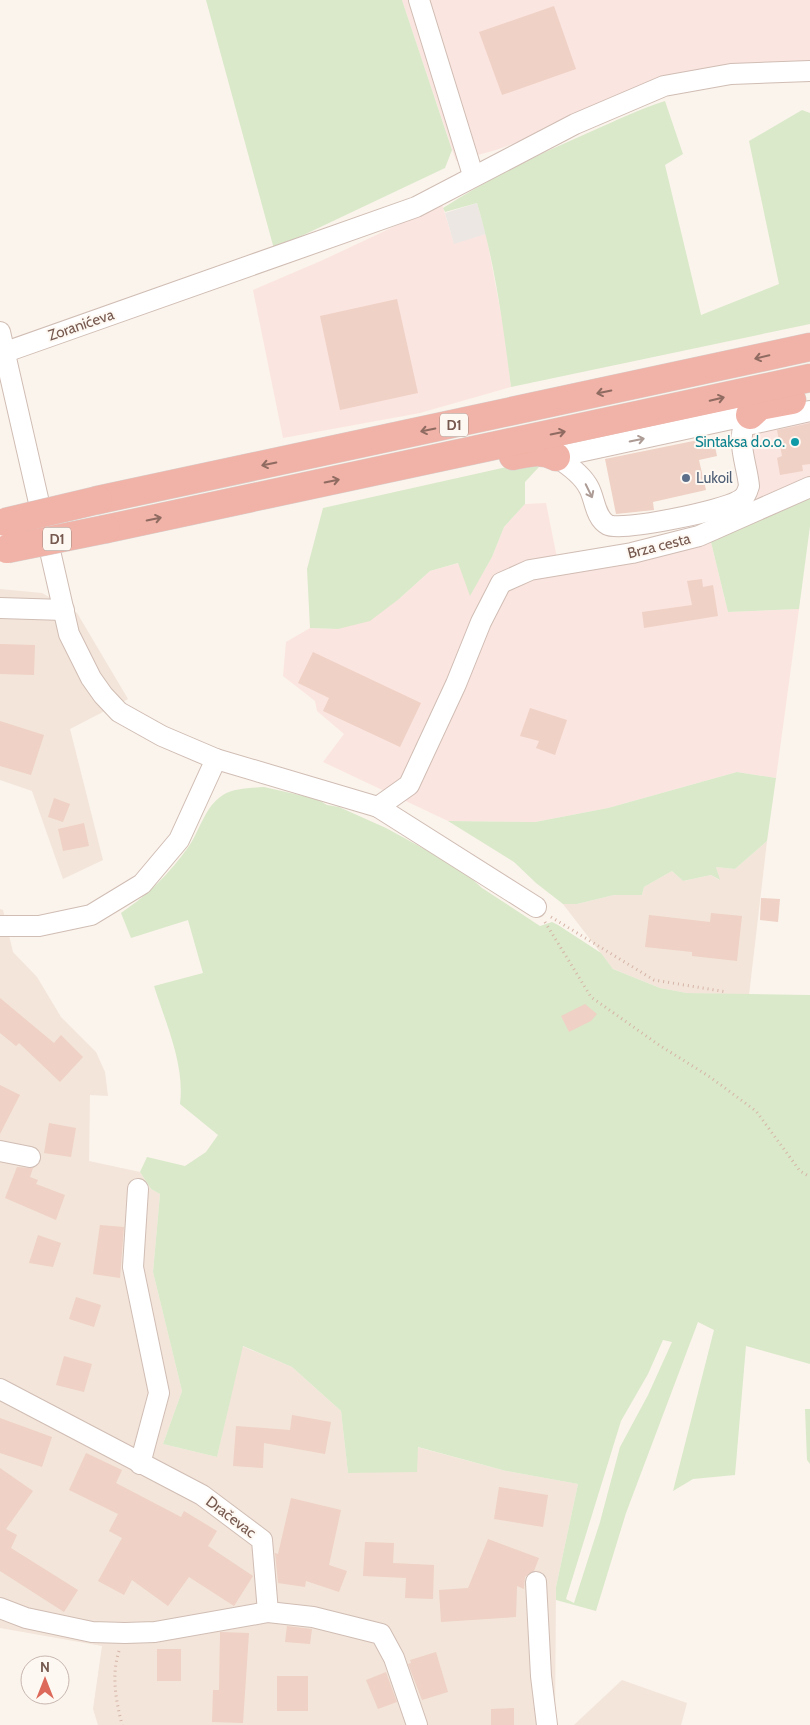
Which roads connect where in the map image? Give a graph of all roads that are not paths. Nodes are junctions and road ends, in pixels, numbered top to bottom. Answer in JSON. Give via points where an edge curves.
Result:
{"nodes":[{"id":1,"x":418,"y":0,"type":"edge"},
{"id":2,"x":810,"y":71,"type":"edge"},
{"id":3,"x":473,"y":176,"type":"junction"},
{"id":4,"x":1,"y":346,"type":"edge"},
{"id":5,"x":810,"y":347,"type":"edge"},
{"id":6,"x":810,"y":378,"type":"edge"},
{"id":7,"x":810,"y":395,"type":"edge"},
{"id":8,"x":810,"y":411,"type":"edge"},
{"id":9,"x":746,"y":421,"type":"junction"},
{"id":10,"x":476,"y":450,"type":"junction"},
{"id":11,"x":556,"y":457,"type":"junction"},
{"id":12,"x":810,"y":487,"type":"edge"},
{"id":13,"x":750,"y":504,"type":"junction"},
{"id":14,"x":3,"y":522,"type":"edge"},
{"id":15,"x":3,"y":550,"type":"edge"},
{"id":16,"x":0,"y":608,"type":"edge"},
{"id":17,"x":64,"y":610,"type":"junction"},
{"id":18,"x":216,"y":759,"type":"junction"},
{"id":19,"x":378,"y":806,"type":"junction"},
{"id":20,"x":536,"y":907,"type":"road end"},
{"id":21,"x":0,"y":926,"type":"edge"},
{"id":22,"x":0,"y":1151,"type":"edge"},
{"id":23,"x":30,"y":1157,"type":"dead end"},
{"id":24,"x":138,"y":1190,"type":"dead end"},
{"id":25,"x":0,"y":1389,"type":"edge"},
{"id":26,"x":140,"y":1464,"type":"junction"},
{"id":27,"x":536,"y":1582,"type":"dead end"},
{"id":28,"x":0,"y":1608,"type":"edge"},
{"id":29,"x":268,"y":1612,"type":"junction"},
{"id":30,"x":417,"y":1725,"type":"edge"},
{"id":31,"x":547,"y":1725,"type":"edge"}],
"edges":[{"from":1,"to":3,"type":"street"},
{"from":2,"to":3,"type":"street","name":"Zoranićeva","via":[[731,74],[664,86],[575,124]]},
{"from":3,"to":4,"type":"street","name":"Zoranićeva","via":[[416,207],[162,298]]},
{"from":4,"to":17,"type":"street"},
{"from":5,"to":14,"type":"highway","number":"D1","one_way":true,"bridge":true},
{"from":10,"to":6,"type":"highway","number":"D1","one_way":true},
{"from":7,"to":9,"type":"highway","via":[[760,406]]},
{"from":8,"to":9,"type":"street"},
{"from":11,"to":9,"type":"street","one_way":true},
{"from":9,"to":13,"type":"street","via":[[742,441]]},
{"from":10,"to":11,"type":"highway","via":[[499,459],[536,452],[548,452]]},
{"from":15,"to":10,"type":"highway","number":"D1","one_way":true,"bridge":true},
{"from":11,"to":13,"type":"street","one_way":true,"via":[[589,487],[598,514],[607,525],[617,528],[682,518],[733,504]]},
{"from":12,"to":13,"type":"street","name":"Brza cesta"},
{"from":13,"to":19,"type":"street","name":"Brza cesta","via":[[699,536],[632,553],[530,570],[501,583],[409,785]]},
{"from":16,"to":17,"type":"street"},
{"from":17,"to":18,"type":"street","via":[[69,634],[91,678],[119,712],[162,736]]},
{"from":18,"to":19,"type":"street"},
{"from":18,"to":21,"type":"street","via":[[179,840],[142,884],[91,915],[39,926]]},
{"from":19,"to":20,"type":"street"},
{"from":22,"to":23,"type":"street"},
{"from":24,"to":26,"type":"street","via":[[133,1267],[159,1393]]},
{"from":25,"to":26,"type":"street","name":"Dračevac"},
{"from":26,"to":29,"type":"street","name":"Dračevac","via":[[202,1495],[262,1540]]},
{"from":27,"to":31,"type":"street"},
{"from":28,"to":29,"type":"street","via":[[26,1618],[92,1632],[125,1634],[155,1632]]},
{"from":29,"to":30,"type":"street","via":[[313,1617],[381,1634],[394,1658]]}]}
